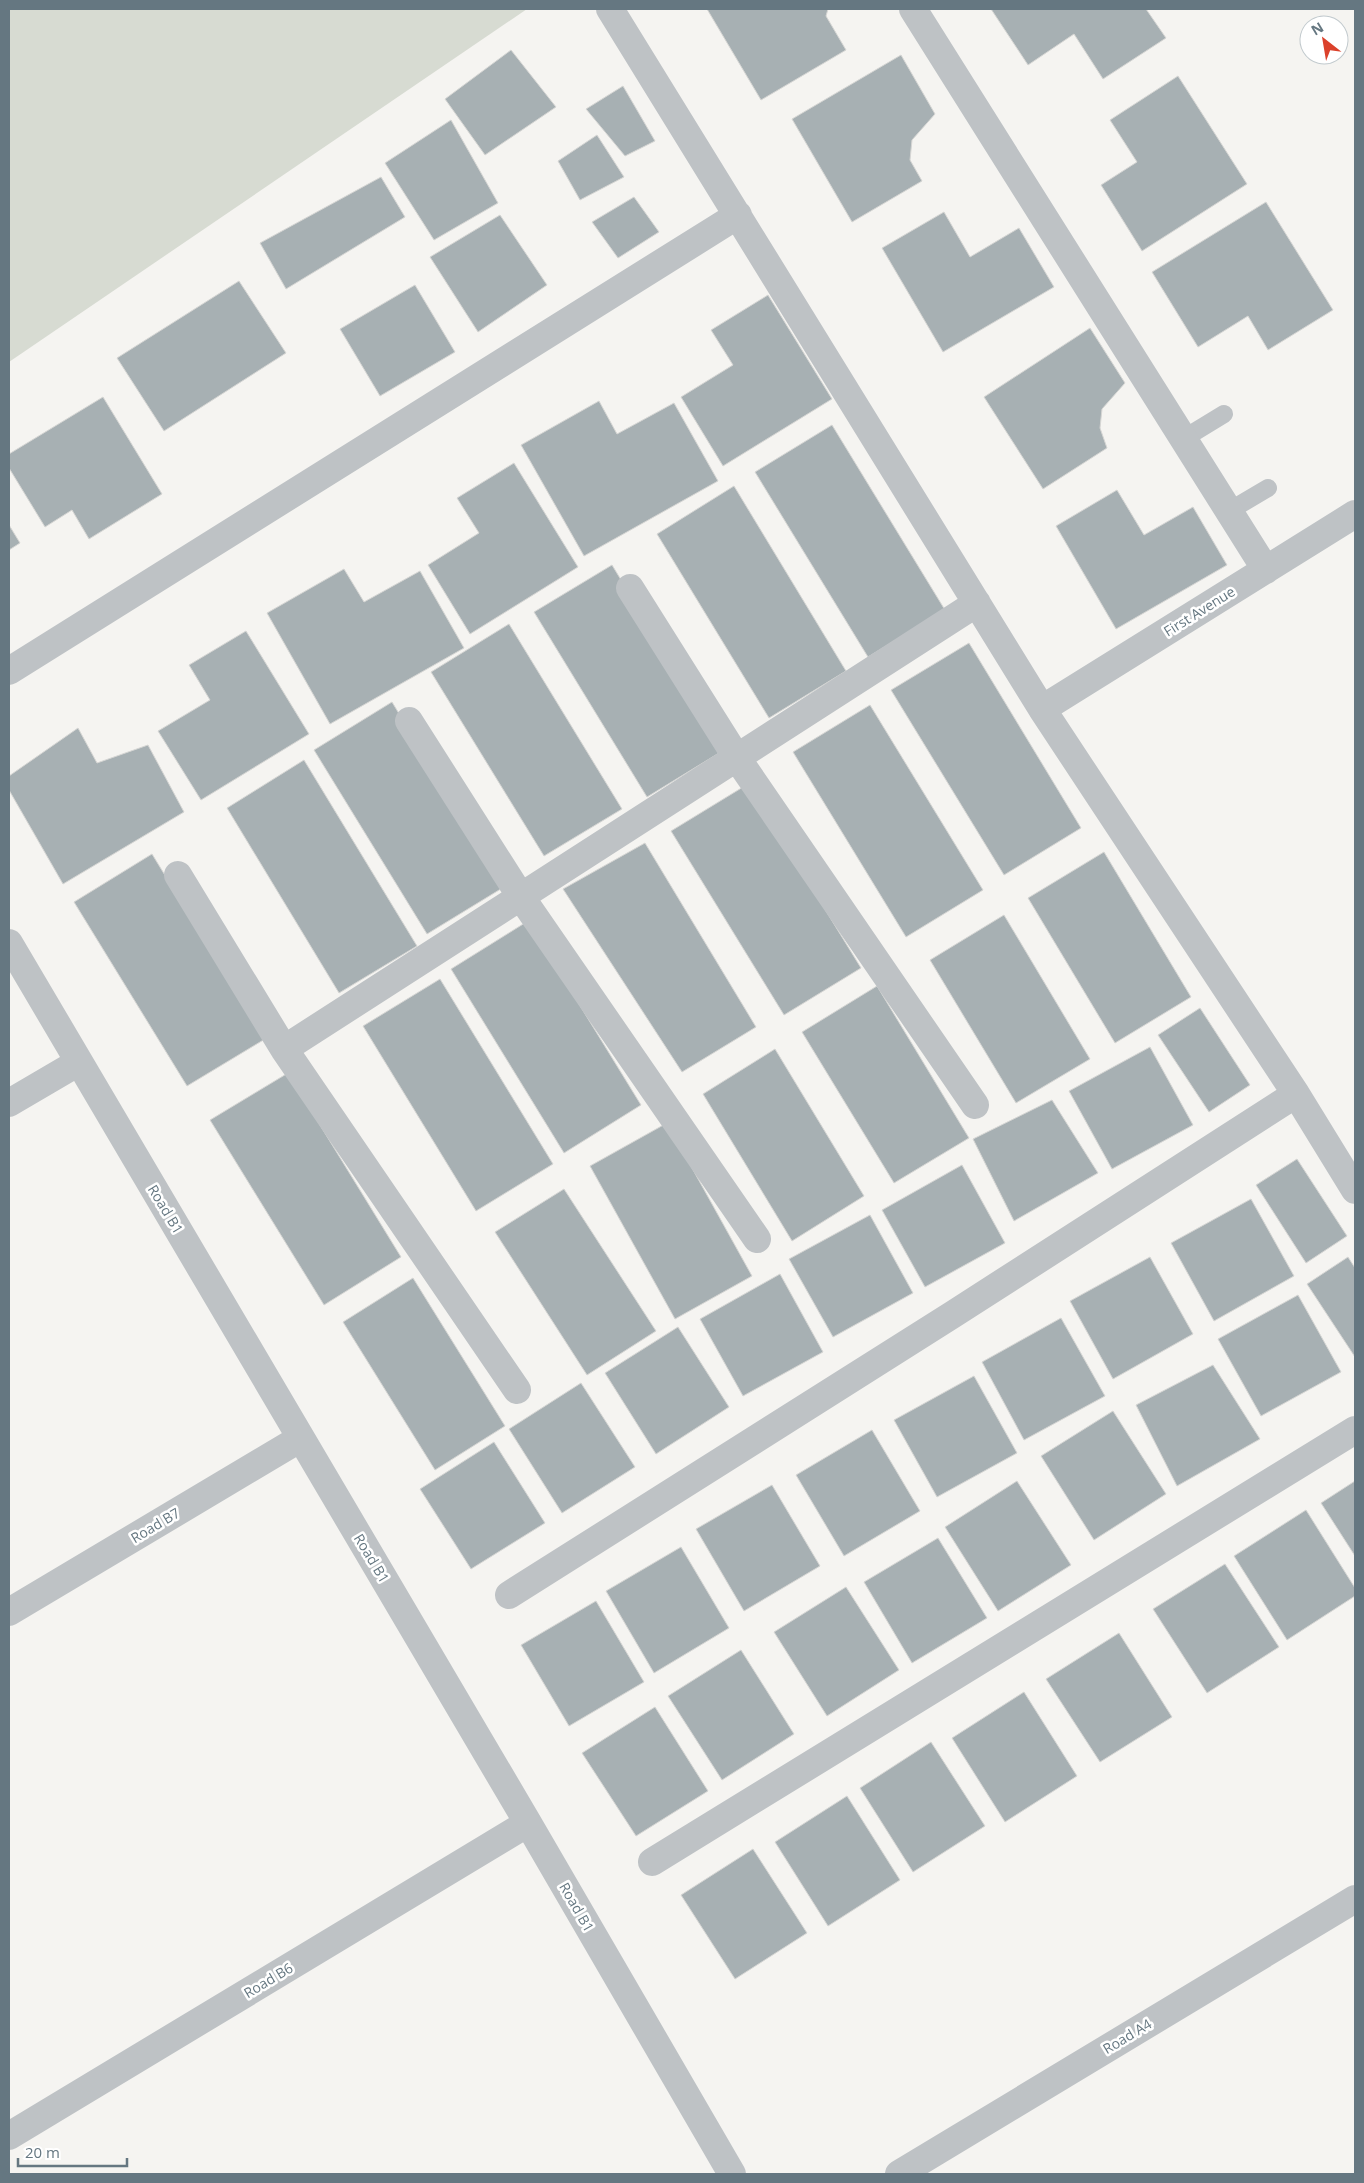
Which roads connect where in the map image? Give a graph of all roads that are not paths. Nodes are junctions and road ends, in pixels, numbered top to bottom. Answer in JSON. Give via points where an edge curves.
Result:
{"nodes":[{"id":1,"x":610,"y":9,"type":"edge"},
{"id":2,"x":912,"y":9,"type":"edge"},
{"id":3,"x":738,"y":215,"type":"junction"},
{"id":4,"x":1224,"y":414,"type":"dead end"},
{"id":5,"x":1183,"y":439,"type":"junction"},
{"id":6,"x":1268,"y":488,"type":"dead end"},
{"id":7,"x":1229,"y":511,"type":"junction"},
{"id":8,"x":1355,"y":514,"type":"edge"},
{"id":9,"x":1266,"y":570,"type":"junction"},
{"id":10,"x":630,"y":588,"type":"dead end"},
{"id":11,"x":978,"y":603,"type":"junction"},
{"id":12,"x":9,"y":671,"type":"edge"},
{"id":13,"x":1042,"y":709,"type":"junction"},
{"id":14,"x":409,"y":721,"type":"dead end"},
{"id":15,"x":737,"y":758,"type":"junction"},
{"id":16,"x":178,"y":875,"type":"dead end"},
{"id":17,"x":521,"y":897,"type":"junction"},
{"id":18,"x":9,"y":942,"type":"edge"},
{"id":19,"x":284,"y":1049,"type":"junction"},
{"id":20,"x":79,"y":1062,"type":"junction"},
{"id":21,"x":1296,"y":1094,"type":"junction"},
{"id":22,"x":9,"y":1103,"type":"edge"},
{"id":23,"x":975,"y":1105,"type":"dead end"},
{"id":24,"x":1355,"y":1190,"type":"edge"},
{"id":25,"x":757,"y":1239,"type":"dead end"},
{"id":26,"x":517,"y":1390,"type":"dead end"},
{"id":27,"x":1355,"y":1430,"type":"edge"},
{"id":28,"x":301,"y":1438,"type":"junction"},
{"id":29,"x":509,"y":1595,"type":"dead end"},
{"id":30,"x":9,"y":1612,"type":"edge"},
{"id":31,"x":528,"y":1823,"type":"junction"},
{"id":32,"x":652,"y":1862,"type":"dead end"},
{"id":33,"x":1355,"y":1899,"type":"edge"},
{"id":34,"x":9,"y":2136,"type":"edge"},
{"id":35,"x":732,"y":2174,"type":"edge"},
{"id":36,"x":899,"y":2174,"type":"edge"}],
"edges":[{"from":1,"to":3,"type":"street"},
{"from":2,"to":5,"type":"street"},
{"from":3,"to":11,"type":"street"},
{"from":3,"to":12,"type":"street"},
{"from":4,"to":5,"type":"lane"},
{"from":5,"to":7,"type":"street"},
{"from":6,"to":7,"type":"lane"},
{"from":7,"to":9,"type":"street"},
{"from":8,"to":9,"type":"street","name":"First Avenue"},
{"from":9,"to":13,"type":"street","name":"First Avenue"},
{"from":10,"to":15,"type":"street"},
{"from":11,"to":13,"type":"street"},
{"from":11,"to":15,"type":"street"},
{"from":13,"to":21,"type":"street"},
{"from":14,"to":17,"type":"street"},
{"from":15,"to":17,"type":"street"},
{"from":15,"to":23,"type":"street"},
{"from":16,"to":19,"type":"street"},
{"from":17,"to":19,"type":"street"},
{"from":17,"to":25,"type":"street"},
{"from":18,"to":20,"type":"street","name":"Road B1"},
{"from":19,"to":26,"type":"street"},
{"from":20,"to":22,"type":"street"},
{"from":20,"to":28,"type":"street","name":"Road B1"},
{"from":21,"to":24,"type":"street"},
{"from":21,"to":29,"type":"street"},
{"from":27,"to":32,"type":"street"},
{"from":28,"to":30,"type":"street","name":"Road B7"},
{"from":28,"to":31,"type":"street","name":"Road B1"},
{"from":31,"to":34,"type":"street","name":"Road B6"},
{"from":31,"to":35,"type":"street","name":"Road B1"},
{"from":33,"to":36,"type":"street","name":"Road A4"}]}
